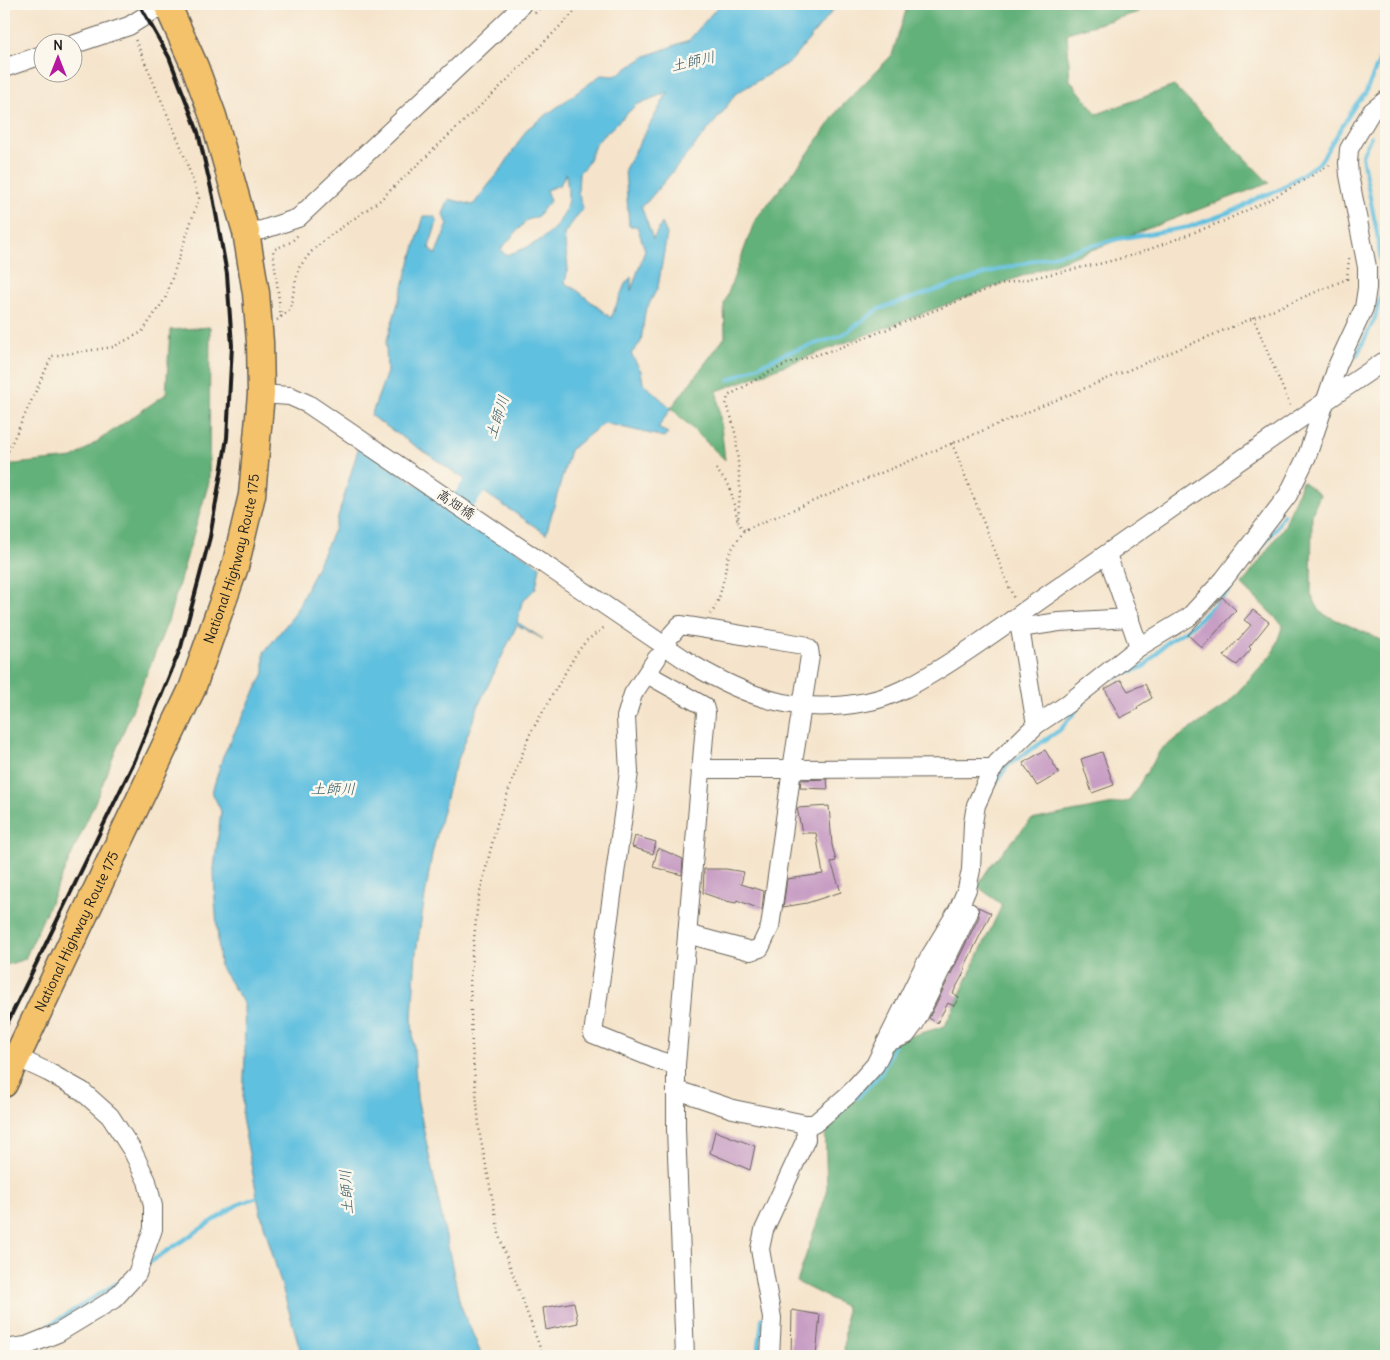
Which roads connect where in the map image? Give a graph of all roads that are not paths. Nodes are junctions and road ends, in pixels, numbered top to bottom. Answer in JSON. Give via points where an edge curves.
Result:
{"nodes":[{"id":1,"x":166,"y":4,"type":"edge"},
{"id":2,"x":522,"y":4,"type":"edge"},
{"id":3,"x":82,"y":42,"type":"edge"},
{"id":4,"x":32,"y":58,"type":"edge"},
{"id":5,"x":4,"y":68,"type":"edge"},
{"id":6,"x":1386,"y":100,"type":"edge"},
{"id":7,"x":246,"y":232,"type":"junction"},
{"id":8,"x":1386,"y":360,"type":"edge"},
{"id":9,"x":261,"y":394,"type":"junction"},
{"id":10,"x":1324,"y":402,"type":"junction"},
{"id":11,"x":1107,"y":554,"type":"junction"},
{"id":12,"x":1130,"y":618,"type":"junction"},
{"id":13,"x":1017,"y":619,"type":"junction"},
{"id":14,"x":672,"y":634,"type":"dead end"},
{"id":15,"x":1139,"y":647,"type":"junction"},
{"id":16,"x":657,"y":658,"type":"dead end"},
{"id":17,"x":646,"y":674,"type":"junction"},
{"id":18,"x":801,"y":706,"type":"junction"},
{"id":19,"x":1036,"y":725,"type":"junction"},
{"id":20,"x":994,"y":768,"type":"junction"},
{"id":21,"x":700,"y":769,"type":"junction"},
{"id":22,"x":792,"y":769,"type":"junction"},
{"id":23,"x":972,"y":907,"type":"dead end"},
{"id":24,"x":687,"y":934,"type":"junction"},
{"id":25,"x":886,"y":1043,"type":"junction"},
{"id":26,"x":10,"y":1056,"type":"edge"},
{"id":27,"x":676,"y":1066,"type":"junction"},
{"id":28,"x":4,"y":1084,"type":"edge"},
{"id":29,"x":677,"y":1090,"type":"junction"},
{"id":30,"x":805,"y":1124,"type":"junction"},
{"id":31,"x":4,"y":1349,"type":"edge"},
{"id":32,"x":685,"y":1356,"type":"edge"},
{"id":33,"x":770,"y":1356,"type":"edge"}],
"edges":[{"from":1,"to":3,"type":"street","via":[[129,26]]},
{"from":1,"to":7,"type":"highway","name":"National Highway Route 175","via":[[213,116]]},
{"from":2,"to":7,"type":"street","via":[[298,218]]},
{"from":4,"to":5,"type":"street"},
{"from":6,"to":10,"type":"street","via":[[1371,112],[1349,149],[1349,175],[1367,267],[1367,288],[1364,308]]},
{"from":7,"to":9,"type":"highway","name":"National Highway Route 175","via":[[256,293]]},
{"from":8,"to":10,"type":"street","name":"高畑橋"},
{"from":9,"to":18,"type":"street","name":"高畑橋","via":[[290,396],[308,404],[692,665],[726,684],[767,699]]},
{"from":9,"to":26,"type":"highway","name":"National Highway Route 175","via":[[252,495],[235,567],[192,689]]},
{"from":10,"to":11,"type":"street","name":"高畑橋"},
{"from":10,"to":15,"type":"street","via":[[1307,456],[1288,495],[1224,579],[1189,617]]},
{"from":11,"to":12,"type":"street"},
{"from":11,"to":13,"type":"street","name":"高畑橋"},
{"from":12,"to":13,"type":"street","via":[[1058,622]]},
{"from":12,"to":15,"type":"street"},
{"from":13,"to":18,"type":"street","name":"高畑橋","via":[[902,692],[868,702],[830,707]]},
{"from":13,"to":19,"type":"street"},
{"from":14,"to":18,"type":"street","via":[[680,625],[809,649]]},
{"from":15,"to":19,"type":"street"},
{"from":16,"to":17,"type":"street"},
{"from":17,"to":21,"type":"street","via":[[704,706]]},
{"from":17,"to":27,"type":"street","via":[[633,694],[626,717],[629,772],[593,1034]]},
{"from":18,"to":22,"type":"street"},
{"from":19,"to":20,"type":"street"},
{"from":20,"to":22,"type":"street"},
{"from":20,"to":25,"type":"street","via":[[976,805],[968,889]]},
{"from":21,"to":22,"type":"street"},
{"from":21,"to":24,"type":"street"},
{"from":22,"to":24,"type":"street","via":[[770,927],[760,948],[751,951]]},
{"from":23,"to":25,"type":"street","via":[[915,1023],[906,1035]]},
{"from":24,"to":27,"type":"street"},
{"from":25,"to":30,"type":"street","via":[[874,1065],[848,1095],[814,1124]]},
{"from":26,"to":28,"type":"highway","name":"National Highway Route 175"},
{"from":26,"to":31,"type":"street","via":[[82,1091],[110,1116],[147,1181],[153,1206],[153,1229],[137,1274],[114,1299],[58,1333],[26,1346]]},
{"from":27,"to":29,"type":"street"},
{"from":29,"to":30,"type":"street","via":[[733,1109]]},
{"from":29,"to":32,"type":"street"},
{"from":30,"to":33,"type":"street","via":[[806,1139],[764,1230],[760,1249],[772,1318]]}]}
